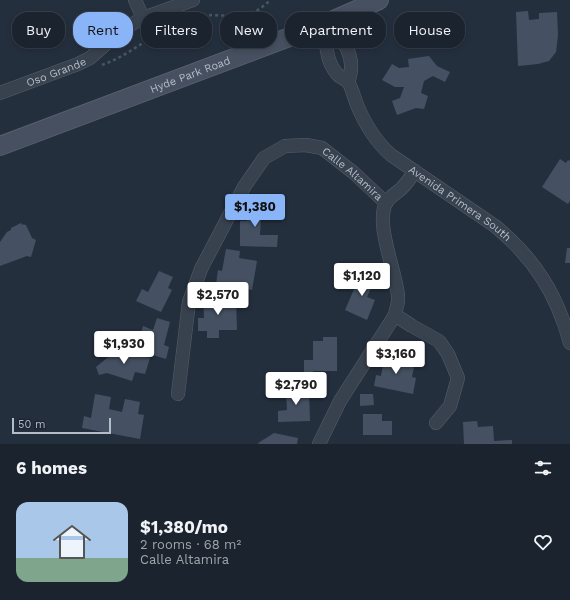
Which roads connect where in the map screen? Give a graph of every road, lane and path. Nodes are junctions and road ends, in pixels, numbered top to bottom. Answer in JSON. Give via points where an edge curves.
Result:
{"nodes":[{"id":1,"x":135,"y":0,"type":"edge"},
{"id":2,"x":193,"y":0,"type":"edge"},
{"id":3,"x":271,"y":0,"type":"edge"},
{"id":4,"x":380,"y":0,"type":"edge"},
{"id":5,"x":160,"y":12,"type":"edge"},
{"id":6,"x":352,"y":12,"type":"edge"},
{"id":7,"x":141,"y":14,"type":"edge"},
{"id":8,"x":141,"y":19,"type":"edge"},
{"id":9,"x":285,"y":39,"type":"edge"},
{"id":10,"x":327,"y":48,"type":"edge"},
{"id":11,"x":347,"y":48,"type":"edge"},
{"id":12,"x":100,"y":66,"type":"dead end"},
{"id":13,"x":348,"y":82,"type":"junction"},
{"id":14,"x":0,"y":93,"type":"edge"},
{"id":15,"x":0,"y":146,"type":"edge"},
{"id":16,"x":415,"y":171,"type":"junction"},
{"id":17,"x":386,"y":203,"type":"junction"},
{"id":18,"x":395,"y":314,"type":"junction"},
{"id":19,"x":569,"y":334,"type":"edge"},
{"id":20,"x":178,"y":394,"type":"dead end"},
{"id":21,"x":436,"y":423,"type":"dead end"},
{"id":22,"x":318,"y":444,"type":"edge"}],
"edges":[{"from":1,"to":7,"type":"street"},
{"from":2,"to":5,"type":"street","name":"Oso Grande"},
{"from":3,"to":12,"type":"path","via":[[253,12],[187,17]]},
{"from":4,"to":6,"type":"main road","name":"Hyde Park Road"},
{"from":8,"to":14,"type":"street","name":"Oso Grande","via":[[117,34],[90,58]]},
{"from":9,"to":15,"type":"main road","name":"Hyde Park Road"},
{"from":10,"to":13,"type":"street","name":"Avenida Primera South","via":[[328,57],[335,70]]},
{"from":11,"to":13,"type":"street","via":[[352,69]]},
{"from":13,"to":16,"type":"street","name":"Avenida Primera South","via":[[374,138],[391,155]]},
{"from":16,"to":17,"type":"street","name":"Calle Altamira","via":[[406,184]]},
{"from":16,"to":19,"type":"street","name":"Avenida Primera South","via":[[514,242],[548,287]]},
{"from":17,"to":18,"type":"street","name":"Calle Altamira","via":[[384,234],[399,298]]},
{"from":17,"to":20,"type":"street","name":"Calle Altamira","via":[[322,148],[285,146],[264,158],[244,187],[201,269],[189,302]]},
{"from":18,"to":21,"type":"street","via":[[439,341],[448,354],[458,378],[450,406]]},
{"from":18,"to":22,"type":"street","name":"Calle Altamira","via":[[340,401]]}]}
